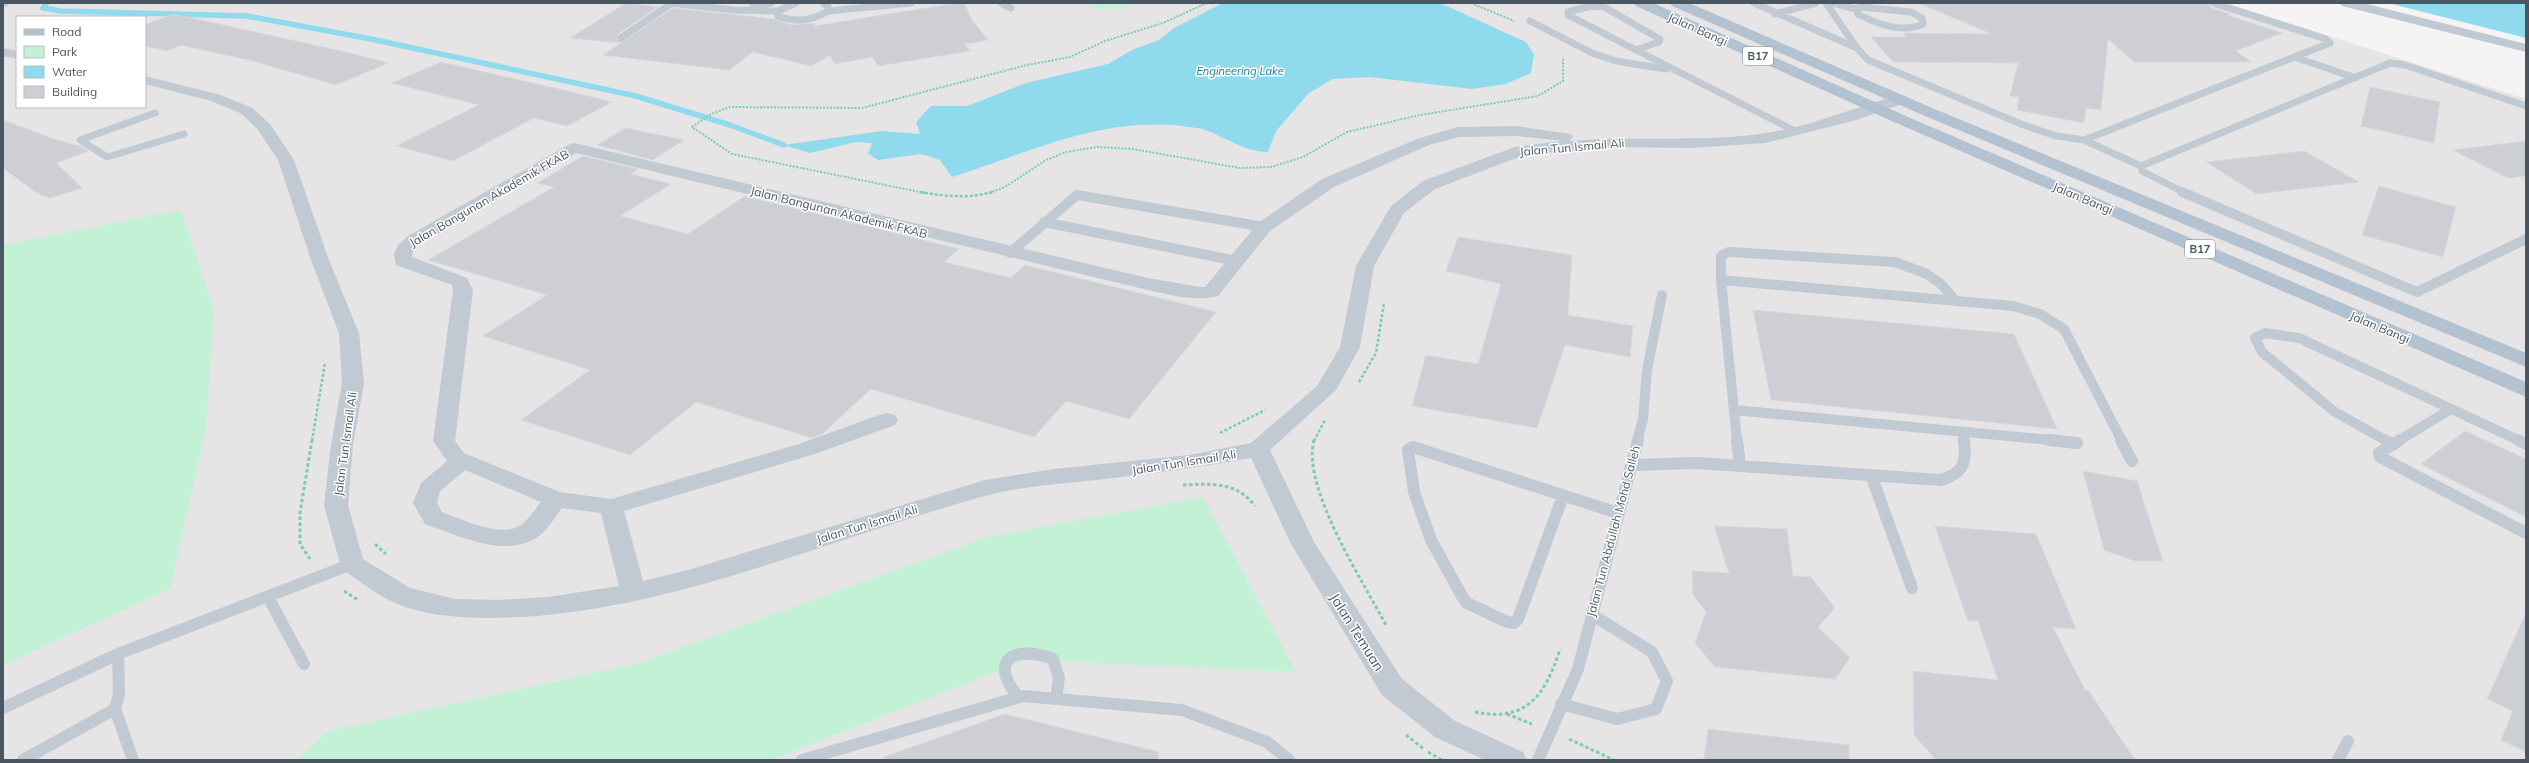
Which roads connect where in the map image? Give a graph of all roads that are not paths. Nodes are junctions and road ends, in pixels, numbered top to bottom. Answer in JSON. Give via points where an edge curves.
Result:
{"nodes":[{"id":1,"x":671,"y":3,"type":"edge"},
{"id":2,"x":771,"y":3,"type":"edge"},
{"id":3,"x":796,"y":3,"type":"edge"},
{"id":4,"x":823,"y":3,"type":"edge"},
{"id":5,"x":911,"y":3,"type":"edge"},
{"id":6,"x":1001,"y":3,"type":"edge"},
{"id":7,"x":1641,"y":3,"type":"edge"},
{"id":8,"x":1677,"y":3,"type":"edge"},
{"id":9,"x":1754,"y":3,"type":"edge"},
{"id":10,"x":1816,"y":3,"type":"edge"},
{"id":11,"x":1826,"y":3,"type":"edge"},
{"id":12,"x":1833,"y":3,"type":"edge"},
{"id":13,"x":2213,"y":3,"type":"edge"},
{"id":14,"x":2347,"y":3,"type":"edge"},
{"id":15,"x":1011,"y":8,"type":"dead end"},
{"id":16,"x":1856,"y":8,"type":"junction"},
{"id":17,"x":734,"y":10,"type":"junction"},
{"id":18,"x":778,"y":11,"type":"junction"},
{"id":19,"x":828,"y":11,"type":"junction"},
{"id":20,"x":1775,"y":14,"type":"junction"},
{"id":21,"x":1530,"y":21,"type":"dead end"},
{"id":22,"x":621,"y":38,"type":"dead end"},
{"id":23,"x":1857,"y":48,"type":"junction"},
{"id":24,"x":2526,"y":48,"type":"edge"},
{"id":25,"x":1636,"y":50,"type":"junction"},
{"id":26,"x":3,"y":52,"type":"edge"},
{"id":27,"x":16,"y":55,"type":"edge"},
{"id":28,"x":2294,"y":57,"type":"junction"},
{"id":29,"x":1676,"y":70,"type":"junction"},
{"id":30,"x":2356,"y":78,"type":"junction"},
{"id":31,"x":146,"y":80,"type":"edge"},
{"id":32,"x":1900,"y":100,"type":"junction"},
{"id":33,"x":2526,"y":106,"type":"edge"},
{"id":34,"x":1875,"y":108,"type":"junction"},
{"id":35,"x":155,"y":113,"type":"dead end"},
{"id":36,"x":1795,"y":131,"type":"junction"},
{"id":37,"x":184,"y":134,"type":"dead end"},
{"id":38,"x":2084,"y":140,"type":"junction"},
{"id":39,"x":1608,"y":142,"type":"junction"},
{"id":40,"x":2142,"y":166,"type":"junction"},
{"id":41,"x":1044,"y":222,"type":"junction"},
{"id":42,"x":1264,"y":227,"type":"junction"},
{"id":43,"x":2526,"y":239,"type":"edge"},
{"id":44,"x":1010,"y":253,"type":"junction"},
{"id":45,"x":1237,"y":261,"type":"junction"},
{"id":46,"x":1721,"y":280,"type":"junction"},
{"id":47,"x":1662,"y":295,"type":"dead end"},
{"id":48,"x":1956,"y":301,"type":"junction"},
{"id":49,"x":2526,"y":361,"type":"edge"},
{"id":50,"x":2526,"y":390,"type":"edge"},
{"id":51,"x":2451,"y":409,"type":"junction"},
{"id":52,"x":1734,"y":410,"type":"junction"},
{"id":53,"x":887,"y":420,"type":"dead end"},
{"id":54,"x":1963,"y":432,"type":"junction"},
{"id":55,"x":2077,"y":443,"type":"dead end"},
{"id":56,"x":2393,"y":444,"type":"junction"},
{"id":57,"x":2526,"y":444,"type":"edge"},
{"id":58,"x":1258,"y":450,"type":"junction"},
{"id":59,"x":463,"y":460,"type":"junction"},
{"id":60,"x":2132,"y":461,"type":"dead end"},
{"id":61,"x":1631,"y":465,"type":"junction"},
{"id":62,"x":1740,"y":466,"type":"junction"},
{"id":63,"x":1871,"y":475,"type":"junction"},
{"id":64,"x":1563,"y":496,"type":"junction"},
{"id":65,"x":556,"y":499,"type":"junction"},
{"id":66,"x":611,"y":507,"type":"junction"},
{"id":67,"x":1618,"y":513,"type":"junction"},
{"id":68,"x":2526,"y":533,"type":"edge"},
{"id":69,"x":352,"y":564,"type":"junction"},
{"id":70,"x":1912,"y":588,"type":"dead end"},
{"id":71,"x":633,"y":593,"type":"junction"},
{"id":72,"x":268,"y":597,"type":"junction"},
{"id":73,"x":1591,"y":614,"type":"junction"},
{"id":74,"x":118,"y":654,"type":"junction"},
{"id":75,"x":304,"y":664,"type":"dead end"},
{"id":76,"x":1018,"y":697,"type":"junction"},
{"id":77,"x":1056,"y":699,"type":"junction"},
{"id":78,"x":1561,"y":704,"type":"junction"},
{"id":79,"x":3,"y":708,"type":"edge"},
{"id":80,"x":115,"y":708,"type":"junction"},
{"id":81,"x":2348,"y":741,"type":"dead end"},
{"id":82,"x":23,"y":760,"type":"edge"},
{"id":83,"x":134,"y":760,"type":"edge"},
{"id":84,"x":802,"y":760,"type":"edge"},
{"id":85,"x":1289,"y":760,"type":"edge"},
{"id":86,"x":1513,"y":760,"type":"edge"},
{"id":87,"x":1538,"y":760,"type":"edge"},
{"id":88,"x":2338,"y":760,"type":"edge"}],
"edges":[{"from":1,"to":17,"type":"lane"},
{"from":1,"to":22,"type":"lane"},
{"from":2,"to":17,"type":"lane"},
{"from":3,"to":18,"type":"lane"},
{"from":4,"to":19,"type":"lane","via":[[828,6]]},
{"from":5,"to":19,"type":"lane"},
{"from":6,"to":15,"type":"lane"},
{"from":7,"to":34,"type":"main road","name":"Jalan Bangi","number":"B17"},
{"from":8,"to":32,"type":"main road","name":"Jalan Bangi","number":"B17"},
{"from":9,"to":20,"type":"lane"},
{"from":10,"to":20,"type":"lane"},
{"from":11,"to":23,"type":"lane"},
{"from":12,"to":16,"type":"lane"},
{"from":13,"to":28,"type":"lane","via":[[2330,42]]},
{"from":14,"to":24,"type":"street"},
{"from":16,"to":16,"type":"lane","via":[[1874,7],[1911,12],[1922,18],[1923,24],[1907,28],[1893,26],[1863,17],[1855,11]]},
{"from":17,"to":18,"type":"lane"},
{"from":18,"to":19,"type":"lane","via":[[778,16],[796,20],[815,17]]},
{"from":20,"to":23,"type":"lane"},
{"from":21,"to":29,"type":"lane","via":[[1592,53],[1616,61]]},
{"from":23,"to":38,"type":"lane","via":[[1868,60],[2021,124],[2056,136]]},
{"from":25,"to":25,"type":"lane","via":[[1568,15],[1568,12],[1591,6],[1604,7],[1660,39],[1659,42]]},
{"from":25,"to":29,"type":"lane"},
{"from":26,"to":27,"type":"street"},
{"from":28,"to":30,"type":"lane"},
{"from":28,"to":38,"type":"lane"},
{"from":29,"to":36,"type":"lane"},
{"from":30,"to":33,"type":"lane","via":[[2387,64],[2400,64]]},
{"from":30,"to":40,"type":"lane"},
{"from":31,"to":69,"type":"street","name":"Jalan Tun Ismail Ali","via":[[216,98],[247,112],[264,127],[286,160],[320,260],[349,333],[353,383],[342,444],[336,505]]},
{"from":32,"to":34,"type":"street","name":"Jalan Tun Ismail Ali"},
{"from":32,"to":49,"type":"main road","name":"Jalan Bangi","number":"B17"},
{"from":34,"to":36,"type":"street","name":"Jalan Tun Ismail Ali"},
{"from":34,"to":50,"type":"main road","name":"Jalan Bangi","number":"B17"},
{"from":35,"to":37,"type":"lane","via":[[80,140],[107,157]]},
{"from":36,"to":39,"type":"street","name":"Jalan Tun Ismail Ali","via":[[1766,138],[1691,143]]},
{"from":38,"to":40,"type":"lane"},
{"from":39,"to":42,"type":"street","name":"Jalan Bangunan Akademik FKAB","via":[[1516,131],[1458,132],[1423,142],[1328,183]]},
{"from":39,"to":58,"type":"street","name":"Jalan Tun Ismail Ali","via":[[1522,150],[1429,185],[1397,210],[1365,266],[1350,347],[1325,390]]},
{"from":40,"to":43,"type":"lane","via":[[2142,171],[2160,182],[2417,292],[2423,292]]},
{"from":41,"to":42,"type":"lane","via":[[1072,198],[1085,195],[1190,216]]},
{"from":41,"to":44,"type":"lane"},
{"from":41,"to":45,"type":"lane"},
{"from":42,"to":45,"type":"street","name":"Jalan Bangunan Akademik FKAB"},
{"from":44,"to":45,"type":"street","name":"Jalan Bangunan Akademik FKAB","via":[[1197,293],[1211,292]]},
{"from":44,"to":59,"type":"street","name":"Jalan Bangunan Akademik FKAB","via":[[574,148],[414,240],[405,247],[402,254],[403,261],[460,282],[463,290],[444,440],[456,458]]},
{"from":46,"to":48,"type":"lane"},
{"from":46,"to":48,"type":"lane","via":[[1720,256],[1729,252],[1895,262],[1927,274],[1941,284]]},
{"from":46,"to":52,"type":"lane"},
{"from":47,"to":61,"type":"lane","name":"Jalan Tun Abdullah Mohd Salleh","via":[[1647,370],[1643,419]]},
{"from":48,"to":60,"type":"lane","via":[[2032,310],[2052,318],[2064,329]]},
{"from":51,"to":56,"type":"lane"},
{"from":51,"to":56,"type":"lane","via":[[2299,338],[2265,333],[2255,338],[2262,352],[2335,412]]},
{"from":51,"to":57,"type":"lane"},
{"from":52,"to":54,"type":"lane"},
{"from":52,"to":62,"type":"lane"},
{"from":53,"to":66,"type":"street","name":"Jalan Bangunan Akademik FKAB","via":[[808,449]]},
{"from":54,"to":55,"type":"lane"},
{"from":54,"to":63,"type":"lane","via":[[1966,459],[1961,473],[1952,478],[1940,480]]},
{"from":56,"to":68,"type":"lane","via":[[2379,453],[2380,457]]},
{"from":58,"to":71,"type":"street","name":"Jalan Tun Ismail Ali","via":[[1189,462],[1054,477],[985,488],[689,579]]},
{"from":58,"to":86,"type":"street","name":"Jalan Temuan","via":[[1303,544],[1392,687],[1445,729]]},
{"from":59,"to":65,"type":"street","name":"Jalan Bangunan Akademik FKAB"},
{"from":59,"to":65,"type":"street","via":[[429,488],[425,503],[433,518],[491,537],[517,538],[530,531]]},
{"from":61,"to":62,"type":"lane","via":[[1697,463]]},
{"from":61,"to":67,"type":"lane","name":"Jalan Tun Abdullah Mohd Salleh"},
{"from":62,"to":63,"type":"lane"},
{"from":63,"to":70,"type":"lane"},
{"from":64,"to":64,"type":"lane","via":[[1413,447],[1408,450],[1414,492],[1431,540],[1463,598],[1467,603],[1507,622],[1514,623],[1518,619]]},
{"from":64,"to":67,"type":"lane"},
{"from":65,"to":66,"type":"street","name":"Jalan Bangunan Akademik FKAB"},
{"from":66,"to":71,"type":"street"},
{"from":67,"to":73,"type":"lane","name":"Jalan Tun Abdullah Mohd Salleh"},
{"from":69,"to":71,"type":"street","name":"Jalan Tun Ismail Ali","via":[[404,596],[455,608],[548,606]]},
{"from":69,"to":72,"type":"lane"},
{"from":72,"to":74,"type":"lane"},
{"from":72,"to":75,"type":"lane"},
{"from":73,"to":78,"type":"lane","name":"Jalan Tun Abdullah Mohd Salleh","via":[[1578,669]]},
{"from":73,"to":78,"type":"lane","via":[[1652,652],[1667,681],[1656,708],[1617,719]]},
{"from":74,"to":79,"type":"lane"},
{"from":74,"to":80,"type":"lane","via":[[119,694]]},
{"from":76,"to":77,"type":"lane"},
{"from":76,"to":77,"type":"lane","via":[[1004,680],[1002,669],[1013,657],[1032,652],[1053,659],[1058,668],[1060,679]]},
{"from":76,"to":84,"type":"lane"},
{"from":77,"to":85,"type":"lane","via":[[1182,710],[1267,742]]},
{"from":78,"to":87,"type":"lane","name":"Jalan Tun Abdullah Mohd Salleh","via":[[1552,732]]},
{"from":80,"to":82,"type":"lane"},
{"from":80,"to":83,"type":"lane"},
{"from":81,"to":88,"type":"lane"}]}
